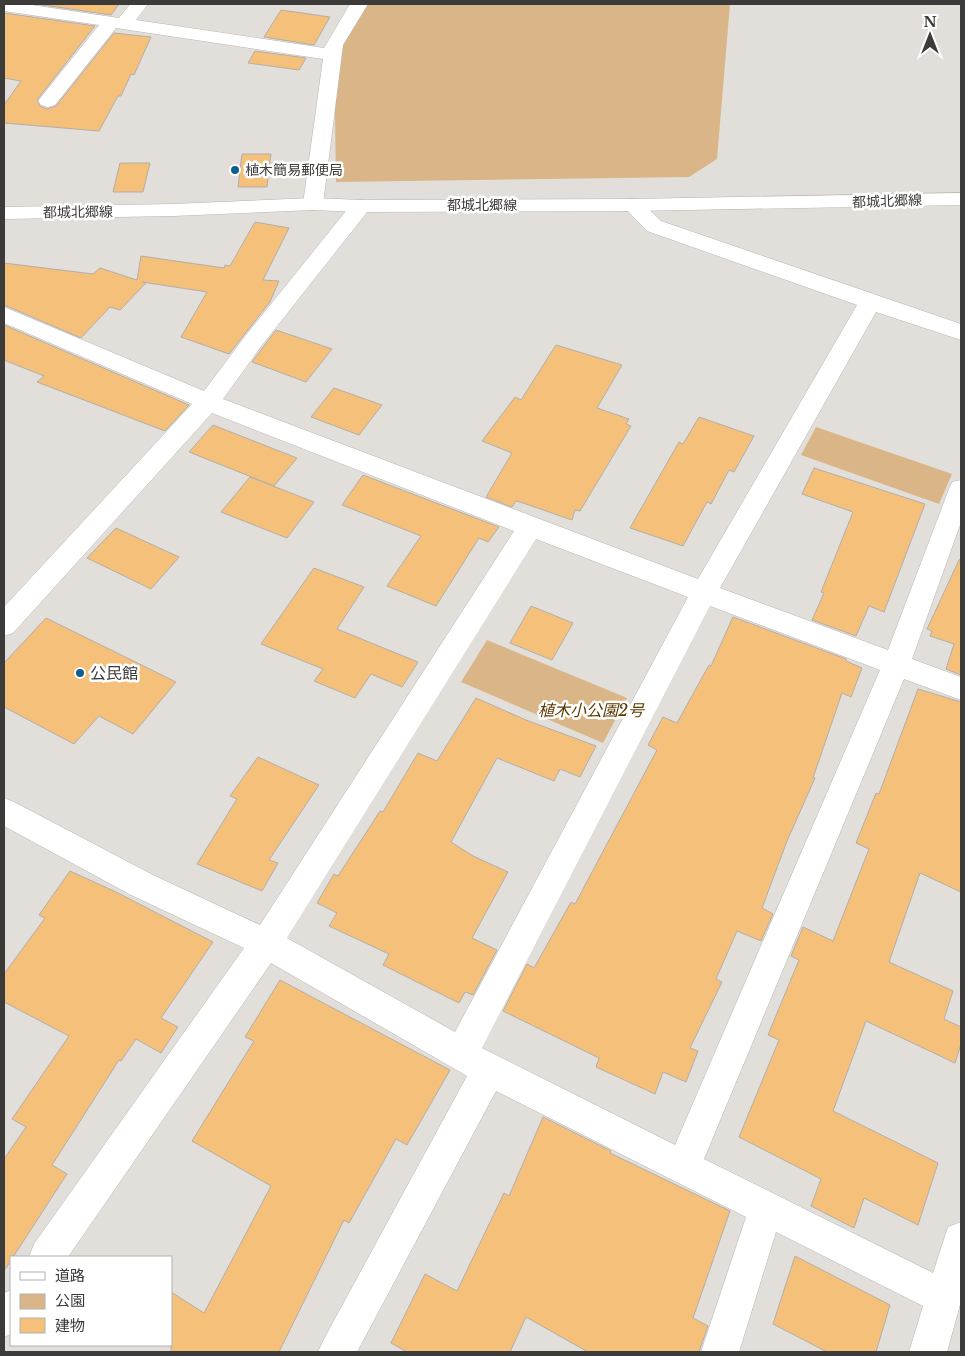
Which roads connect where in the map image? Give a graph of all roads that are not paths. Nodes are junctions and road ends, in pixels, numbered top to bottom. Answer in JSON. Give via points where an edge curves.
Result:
{"nodes":[{"id":1,"x":139,"y":4,"type":"edge"},
{"id":2,"x":359,"y":4,"type":"edge"},
{"id":3,"x":4,"y":6,"type":"edge"},
{"id":4,"x":117,"y":23,"type":"junction"},
{"id":5,"x":333,"y":54,"type":"junction"},
{"id":6,"x":48,"y":101,"type":"dead end"},
{"id":7,"x":961,"y":199,"type":"edge"},
{"id":8,"x":313,"y":204,"type":"junction"},
{"id":9,"x":632,"y":205,"type":"junction"},
{"id":10,"x":361,"y":206,"type":"junction"},
{"id":11,"x":4,"y":213,"type":"edge"},
{"id":12,"x":870,"y":302,"type":"junction"},
{"id":13,"x":4,"y":314,"type":"edge"},
{"id":14,"x":961,"y":332,"type":"edge"},
{"id":15,"x":208,"y":402,"type":"junction"},
{"id":16,"x":961,"y":489,"type":"edge"},
{"id":17,"x":530,"y":527,"type":"junction"},
{"id":18,"x":704,"y":592,"type":"junction"},
{"id":19,"x":4,"y":625,"type":"edge"},
{"id":20,"x":896,"y":665,"type":"junction"},
{"id":21,"x":961,"y":689,"type":"edge"},
{"id":22,"x":4,"y":811,"type":"edge"},
{"id":23,"x":266,"y":943,"type":"junction"},
{"id":24,"x":475,"y":1062,"type":"junction"},
{"id":25,"x":683,"y":1167,"type":"junction"},
{"id":26,"x":766,"y":1208,"type":"junction"},
{"id":27,"x":961,"y":1240,"type":"edge"},
{"id":28,"x":47,"y":1256,"type":"edge"},
{"id":29,"x":943,"y":1297,"type":"junction"},
{"id":30,"x":338,"y":1352,"type":"edge"},
{"id":31,"x":720,"y":1352,"type":"edge"},
{"id":32,"x":928,"y":1352,"type":"edge"}],
"edges":[{"from":1,"to":4,"type":"street"},
{"from":2,"to":5,"type":"street","via":[[334,45]]},
{"from":3,"to":4,"type":"street"},
{"from":4,"to":5,"type":"street"},
{"from":4,"to":6,"type":"street"},
{"from":5,"to":8,"type":"street"},
{"from":7,"to":9,"type":"street","name":"都城北郷線"},
{"from":8,"to":10,"type":"street","name":"都城北郷線"},
{"from":8,"to":11,"type":"street","name":"都城北郷線"},
{"from":9,"to":10,"type":"street","name":"都城北郷線"},
{"from":9,"to":12,"type":"street","via":[[654,226]]},
{"from":10,"to":15,"type":"street"},
{"from":12,"to":14,"type":"street"},
{"from":12,"to":18,"type":"street"},
{"from":13,"to":15,"type":"street"},
{"from":15,"to":17,"type":"street"},
{"from":15,"to":19,"type":"street"},
{"from":16,"to":20,"type":"street"},
{"from":17,"to":18,"type":"street"},
{"from":17,"to":23,"type":"street"},
{"from":18,"to":20,"type":"street"},
{"from":18,"to":24,"type":"street"},
{"from":20,"to":21,"type":"street"},
{"from":20,"to":25,"type":"street"},
{"from":22,"to":23,"type":"street","via":[[142,885]]},
{"from":23,"to":24,"type":"street"},
{"from":23,"to":28,"type":"street"},
{"from":24,"to":25,"type":"street"},
{"from":24,"to":30,"type":"street"},
{"from":25,"to":26,"type":"street"},
{"from":26,"to":29,"type":"street"},
{"from":26,"to":31,"type":"street"},
{"from":27,"to":29,"type":"street"},
{"from":29,"to":32,"type":"street"}]}
